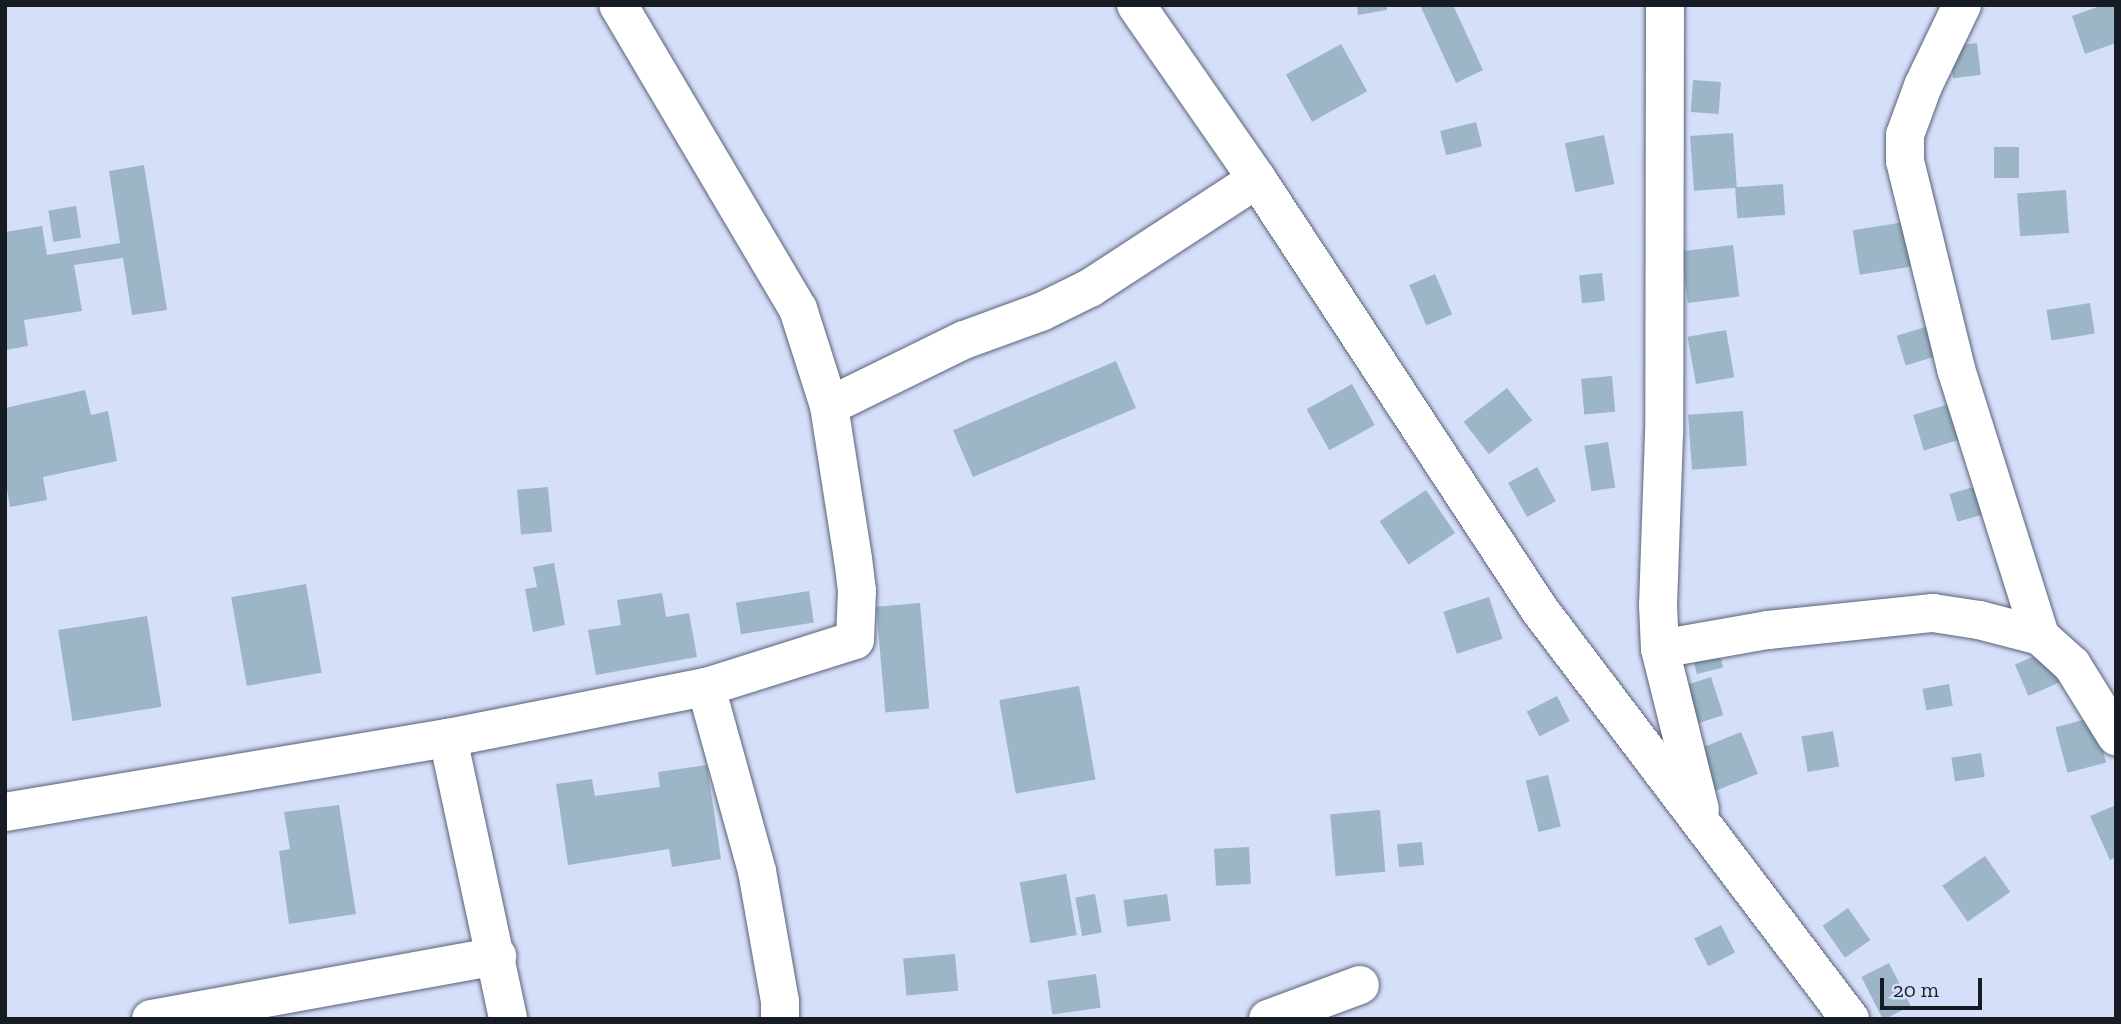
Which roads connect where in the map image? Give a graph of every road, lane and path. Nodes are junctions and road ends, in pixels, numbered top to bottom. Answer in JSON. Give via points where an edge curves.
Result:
{"nodes":[{"id":1,"x":618,"y":5,"type":"edge"},
{"id":2,"x":1136,"y":5,"type":"edge"},
{"id":3,"x":1665,"y":5,"type":"edge"},
{"id":4,"x":1962,"y":5,"type":"edge"},
{"id":5,"x":1257,"y":179,"type":"junction"},
{"id":6,"x":830,"y":406,"type":"junction"},
{"id":7,"x":2040,"y":636,"type":"junction"},
{"id":8,"x":1660,"y":649,"type":"junction"},
{"id":9,"x":706,"y":687,"type":"junction"},
{"id":10,"x":2116,"y":736,"type":"edge"},
{"id":11,"x":448,"y":738,"type":"junction"},
{"id":12,"x":5,"y":812,"type":"edge"},
{"id":13,"x":1704,"y":825,"type":"junction"},
{"id":14,"x":496,"y":956,"type":"junction"},
{"id":15,"x":1360,"y":985,"type":"dead end"},
{"id":16,"x":151,"y":1019,"type":"edge"},
{"id":17,"x":508,"y":1019,"type":"edge"},
{"id":18,"x":780,"y":1019,"type":"edge"},
{"id":19,"x":1268,"y":1019,"type":"edge"},
{"id":20,"x":1850,"y":1019,"type":"edge"}],
"edges":[{"from":1,"to":6,"type":"street","via":[[797,309]]},
{"from":2,"to":5,"type":"street"},
{"from":3,"to":8,"type":"street"},
{"from":4,"to":7,"type":"street","via":[[1905,135],[1905,162],[1956,369]]},
{"from":5,"to":6,"type":"street","via":[[1090,288],[964,340]]},
{"from":5,"to":13,"type":"street","via":[[1539,609]]},
{"from":6,"to":9,"type":"street","via":[[855,570],[855,640]]},
{"from":7,"to":8,"type":"street","via":[[1933,613],[1769,630]]},
{"from":7,"to":10,"type":"street","via":[[2072,665]]},
{"from":8,"to":13,"type":"street"},
{"from":9,"to":11,"type":"street"},
{"from":9,"to":18,"type":"street","via":[[757,871]]},
{"from":11,"to":12,"type":"street"},
{"from":11,"to":14,"type":"street"},
{"from":13,"to":20,"type":"street"},
{"from":14,"to":16,"type":"street"},
{"from":14,"to":17,"type":"street"},
{"from":15,"to":19,"type":"street"}]}
